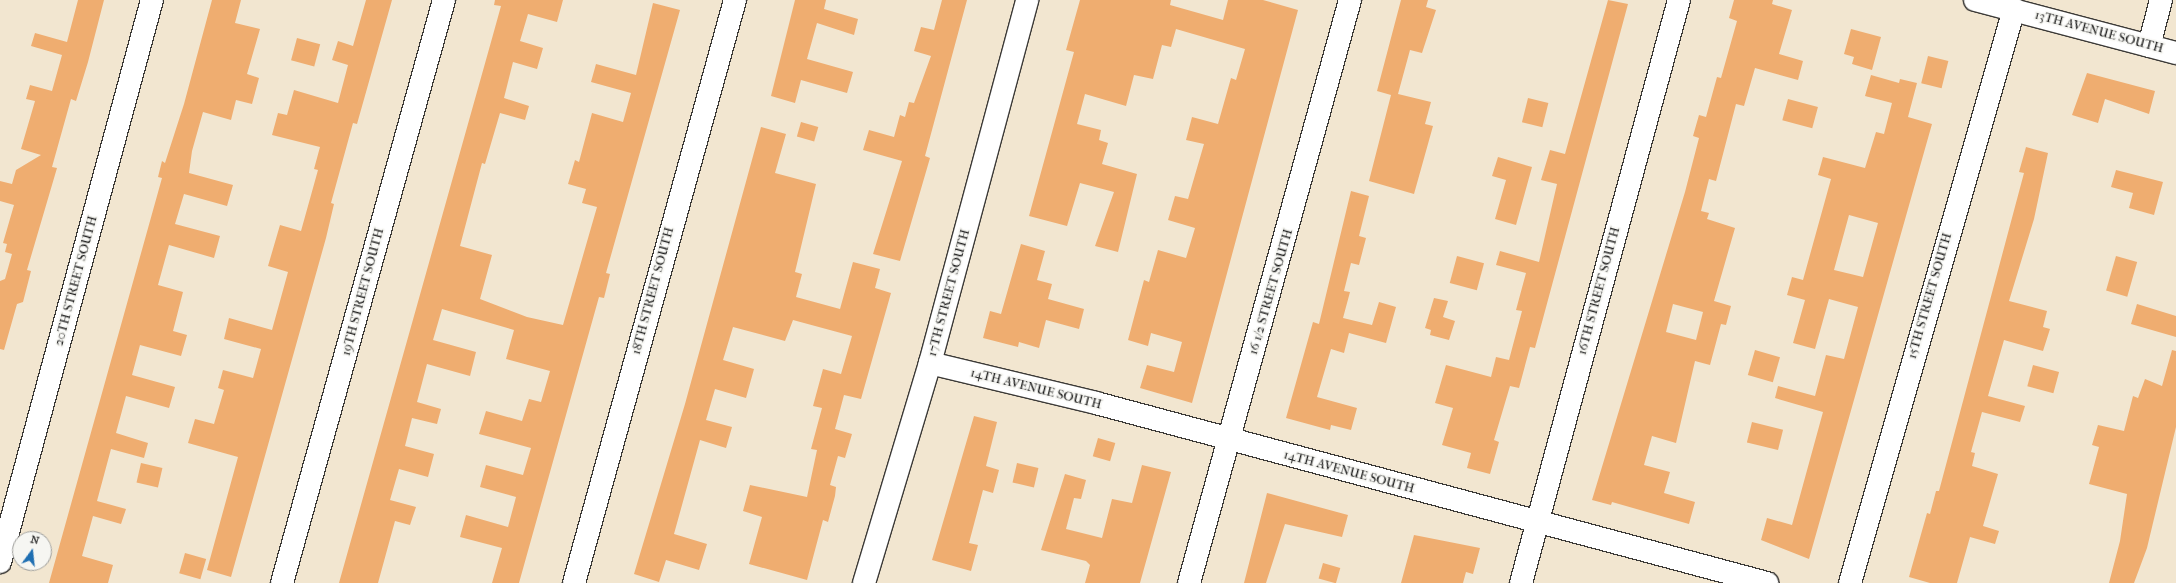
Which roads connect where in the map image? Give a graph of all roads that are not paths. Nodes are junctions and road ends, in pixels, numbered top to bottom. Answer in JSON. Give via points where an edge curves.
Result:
{"nodes":[{"id":1,"x":152,"y":0,"type":"edge"},
{"id":2,"x":444,"y":0,"type":"edge"},
{"id":3,"x":735,"y":0,"type":"edge"},
{"id":4,"x":1027,"y":0,"type":"edge"},
{"id":5,"x":1350,"y":0,"type":"edge"},
{"id":6,"x":1679,"y":0,"type":"edge"},
{"id":7,"x":1975,"y":0,"type":"edge"},
{"id":8,"x":2161,"y":0,"type":"edge"},
{"id":9,"x":2014,"y":9,"type":"junction"},
{"id":10,"x":2149,"y":46,"type":"junction"},
{"id":11,"x":2176,"y":53,"type":"edge"},
{"id":12,"x":930,"y":363,"type":"junction"},
{"id":13,"x":1229,"y":440,"type":"junction"},
{"id":14,"x":1538,"y":522,"type":"junction"},
{"id":15,"x":0,"y":562,"type":"edge"},
{"id":16,"x":282,"y":583,"type":"edge"},
{"id":17,"x":574,"y":583,"type":"edge"},
{"id":18,"x":864,"y":583,"type":"edge"},
{"id":19,"x":1189,"y":583,"type":"edge"},
{"id":20,"x":1521,"y":583,"type":"edge"},
{"id":21,"x":1767,"y":583,"type":"edge"},
{"id":22,"x":1850,"y":583,"type":"edge"}],
"edges":[{"from":1,"to":15,"type":"street","name":"20TH STREET SOUTH"},
{"from":2,"to":16,"type":"street","name":"19TH STREET SOUTH"},
{"from":3,"to":17,"type":"street","name":"18TH STREET SOUTH"},
{"from":4,"to":12,"type":"street","name":"17TH STREET SOUTH"},
{"from":5,"to":13,"type":"street","name":"16 1/2 STREET SOUTH"},
{"from":6,"to":14,"type":"street","name":"16TH STREET SOUTH"},
{"from":7,"to":9,"type":"street","name":"13TH AVENUE SOUTH"},
{"from":8,"to":10,"type":"street"},
{"from":9,"to":10,"type":"street","name":"13TH AVENUE SOUTH"},
{"from":9,"to":22,"type":"street","name":"15TH STREET SOUTH"},
{"from":10,"to":11,"type":"street","name":"13TH AVENUE SOUTH"},
{"from":12,"to":13,"type":"street","name":"14TH AVENUE SOUTH"},
{"from":12,"to":18,"type":"street","name":"17TH STREET SOUTH"},
{"from":13,"to":14,"type":"street","name":"14TH AVENUE SOUTH"},
{"from":13,"to":19,"type":"street","name":"16 1/2 STREET SOUTH"},
{"from":14,"to":20,"type":"street","name":"16TH STREET SOUTH"},
{"from":14,"to":21,"type":"street","name":"14TH AVENUE SOUTH"}]}
